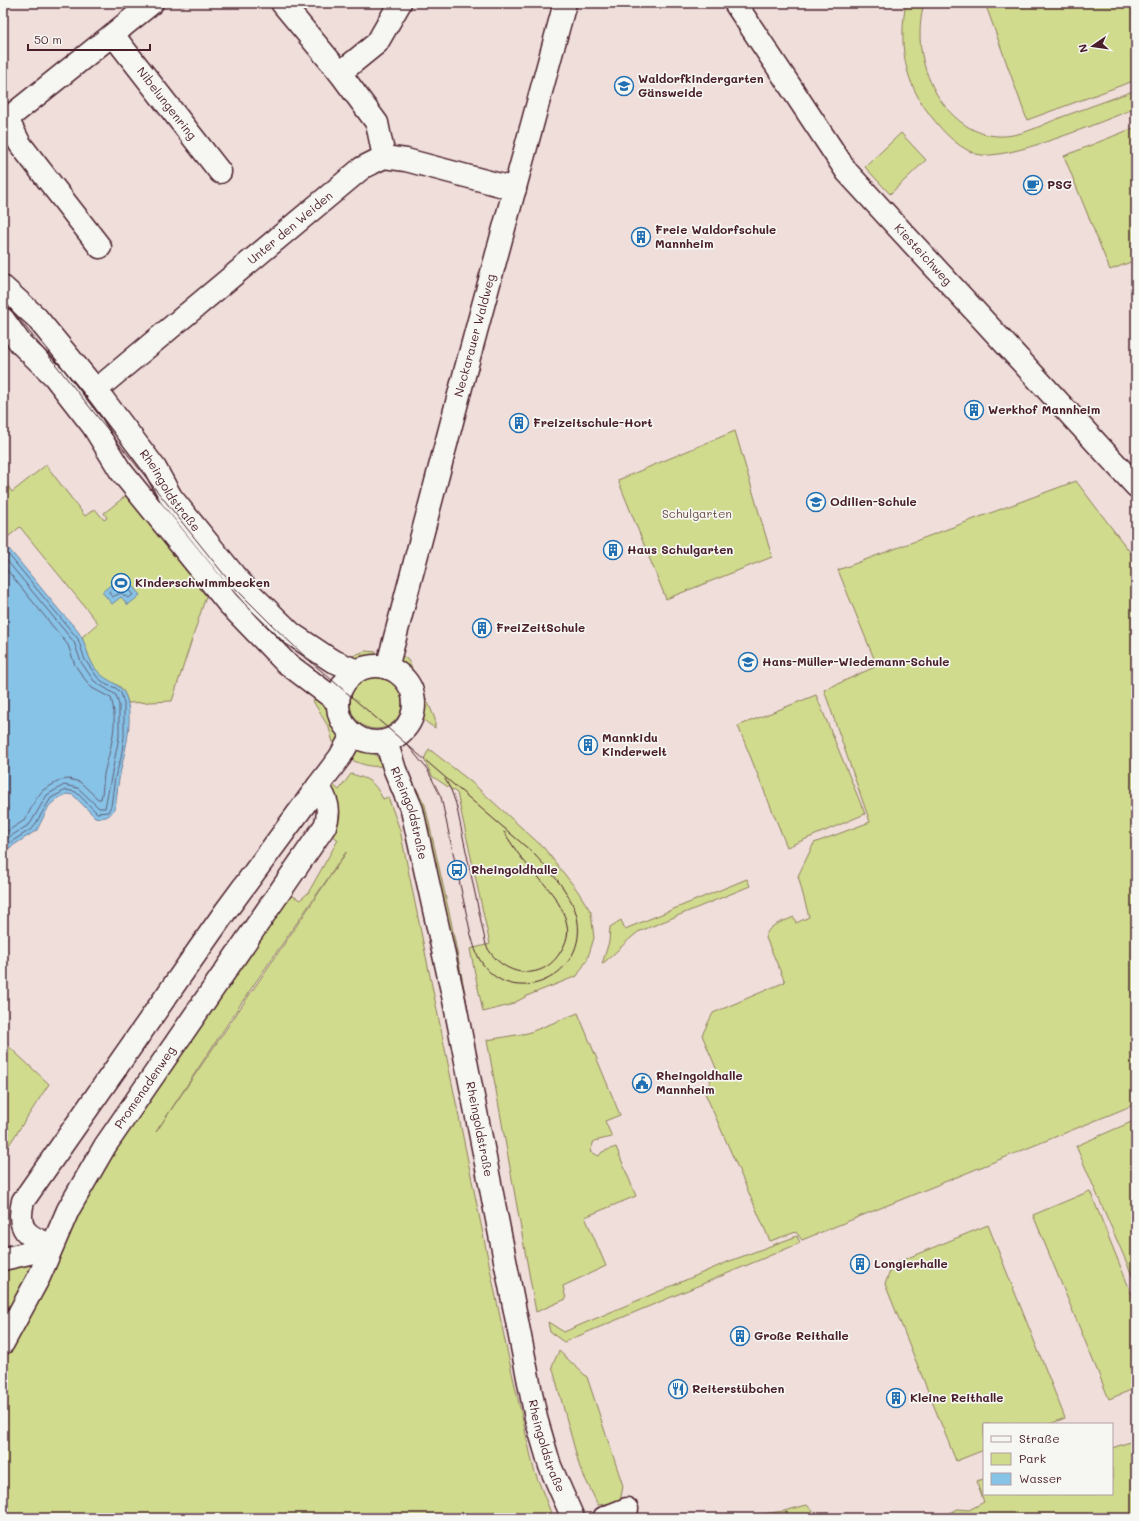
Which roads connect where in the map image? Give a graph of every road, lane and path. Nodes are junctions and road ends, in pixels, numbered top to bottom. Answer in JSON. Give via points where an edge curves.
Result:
{"nodes":[{"id":1,"x":152,"y":3,"type":"edge"},
{"id":2,"x":282,"y":3,"type":"edge"},
{"id":3,"x":400,"y":3,"type":"edge"},
{"id":4,"x":565,"y":3,"type":"edge"},
{"id":5,"x":735,"y":3,"type":"edge"},
{"id":6,"x":113,"y":35,"type":"junction"},
{"id":7,"x":340,"y":73,"type":"junction"},
{"id":8,"x":5,"y":117,"type":"edge"},
{"id":9,"x":384,"y":157,"type":"junction"},
{"id":10,"x":220,"y":172,"type":"dead end"},
{"id":11,"x":515,"y":189,"type":"junction"},
{"id":12,"x":100,"y":247,"type":"dead end"},
{"id":13,"x":3,"y":287,"type":"edge"},
{"id":14,"x":3,"y":319,"type":"edge"},
{"id":15,"x":96,"y":390,"type":"junction"},
{"id":16,"x":1136,"y":486,"type":"edge"},
{"id":17,"x":387,"y":668,"type":"junction"},
{"id":18,"x":357,"y":671,"type":"junction"},
{"id":19,"x":338,"y":702,"type":"junction"},
{"id":20,"x":353,"y":734,"type":"junction"},
{"id":21,"x":386,"y":741,"type":"junction"},
{"id":22,"x":318,"y":786,"type":"junction"},
{"id":23,"x":225,"y":912,"type":"junction"},
{"id":24,"x":248,"y":937,"type":"junction"},
{"id":25,"x":23,"y":1201,"type":"junction"},
{"id":26,"x":3,"y":1224,"type":"edge"},
{"id":27,"x":52,"y":1245,"type":"junction"},
{"id":28,"x":3,"y":1259,"type":"edge"},
{"id":29,"x":3,"y":1343,"type":"edge"},
{"id":30,"x":627,"y":1509,"type":"dead end"},
{"id":31,"x":572,"y":1518,"type":"edge"},
{"id":32,"x":604,"y":1518,"type":"edge"}],
"edges":[{"from":1,"to":6,"type":"street"},
{"from":2,"to":7,"type":"street"},
{"from":3,"to":7,"type":"street","via":[[377,42]]},
{"from":4,"to":11,"type":"street","name":"Neckarauer Waldweg"},
{"from":5,"to":16,"type":"street","name":"Kiesteichweg","via":[[847,172]]},
{"from":6,"to":8,"type":"street"},
{"from":6,"to":10,"type":"street","name":"Nibelungenring"},
{"from":7,"to":9,"type":"street","via":[[377,123]]},
{"from":8,"to":12,"type":"street","via":[[20,144]]},
{"from":9,"to":11,"type":"street","via":[[406,160]]},
{"from":9,"to":15,"type":"street","name":"Unter den Weiden","via":[[362,168]]},
{"from":11,"to":17,"type":"street","name":"Neckarauer Waldweg"},
{"from":13,"to":15,"type":"street","name":"Rheingoldstraße","via":[[36,317]]},
{"from":14,"to":19,"type":"street","name":"Rheingoldstraße","via":[[21,344],[51,372],[93,426],[120,470],[228,603],[285,662]]},
{"from":15,"to":18,"type":"street","name":"Rheingoldstraße","via":[[155,468],[171,497],[252,595],[292,634],[331,660]]},
{"from":17,"to":18,"type":"street","via":[[372,666]]},
{"from":17,"to":21,"type":"street","via":[[403,677],[411,689],[414,702],[407,726],[397,736]]},
{"from":18,"to":19,"type":"street","via":[[342,687]]},
{"from":19,"to":20,"type":"street","via":[[342,720]]},
{"from":20,"to":21,"type":"street","via":[[369,742]]},
{"from":20,"to":22,"type":"street","via":[[340,757]]},
{"from":21,"to":31,"type":"street","name":"Rheingoldstraße","via":[[414,817],[454,1000],[536,1418],[550,1466]]},
{"from":22,"to":23,"type":"street"},
{"from":22,"to":24,"type":"street","name":"Promenadenweg","via":[[328,805],[325,826]]},
{"from":23,"to":24,"type":"street"},
{"from":23,"to":25,"type":"street"},
{"from":24,"to":27,"type":"street","name":"Promenadenweg","via":[[105,1146],[68,1210]]},
{"from":25,"to":26,"type":"street"},
{"from":25,"to":27,"type":"street","via":[[20,1219],[23,1228],[34,1239]]},
{"from":27,"to":28,"type":"street"},
{"from":27,"to":29,"type":"street","name":"Promenadenweg","via":[[39,1278]]},
{"from":30,"to":32,"type":"street"}]}
